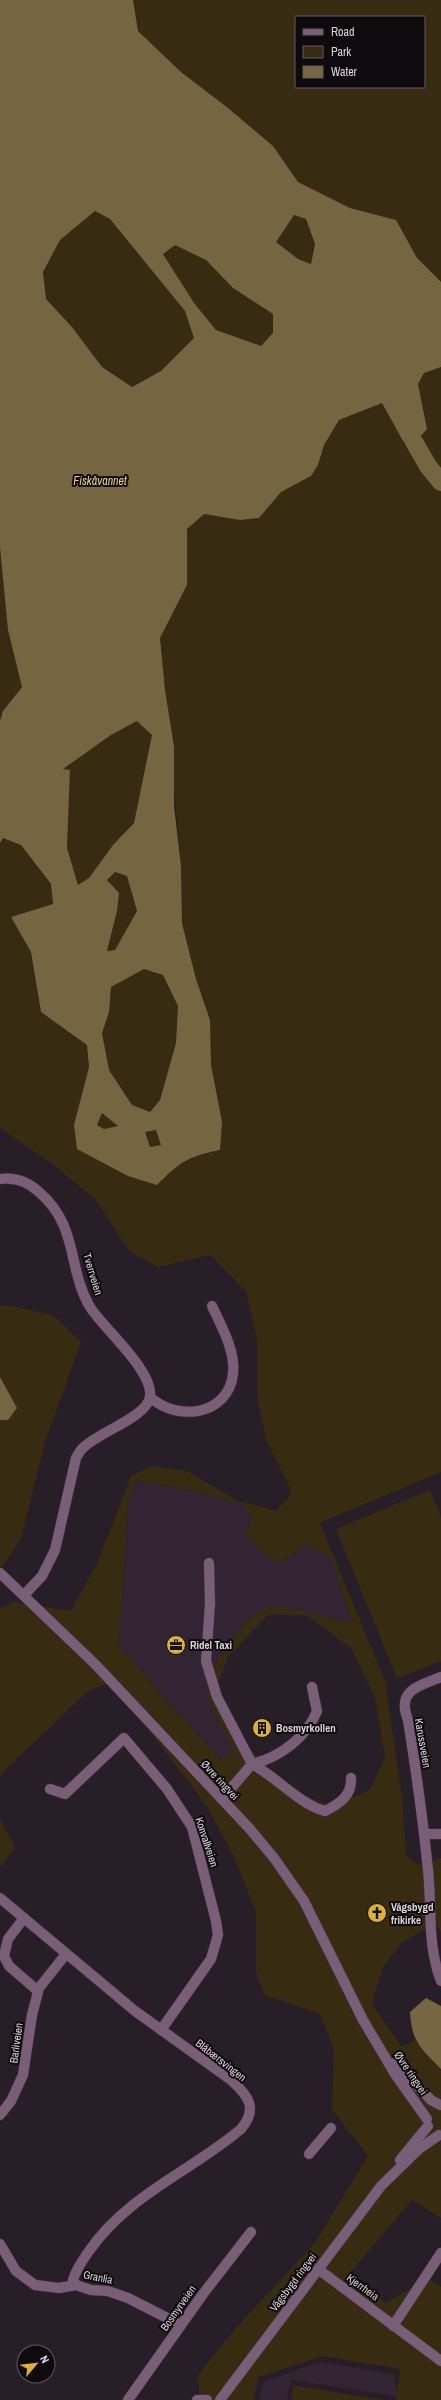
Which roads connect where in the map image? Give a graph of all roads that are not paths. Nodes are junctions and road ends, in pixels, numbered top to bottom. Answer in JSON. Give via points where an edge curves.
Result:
{"nodes":[{"id":1,"x":0,"y":1179,"type":"edge"},
{"id":2,"x":212,"y":1306,"type":"dead end"},
{"id":3,"x":150,"y":1397,"type":"junction"},
{"id":4,"x":209,"y":1563,"type":"dead end"},
{"id":5,"x":0,"y":1573,"type":"edge"},
{"id":6,"x":24,"y":1595,"type":"junction"},
{"id":7,"x":441,"y":1677,"type":"edge"},
{"id":8,"x":312,"y":1687,"type":"dead end"},
{"id":9,"x":252,"y":1764,"type":"junction"},
{"id":10,"x":351,"y":1778,"type":"dead end"},
{"id":11,"x":50,"y":1789,"type":"dead end"},
{"id":12,"x":222,"y":1799,"type":"junction"},
{"id":13,"x":425,"y":1834,"type":"junction"},
{"id":14,"x":441,"y":1834,"type":"edge"},
{"id":15,"x":0,"y":1898,"type":"edge"},
{"id":16,"x":24,"y":1918,"type":"junction"},
{"id":17,"x":66,"y":1954,"type":"junction"},
{"id":18,"x":441,"y":1981,"type":"edge"},
{"id":19,"x":38,"y":1991,"type":"junction"},
{"id":20,"x":161,"y":2030,"type":"junction"},
{"id":21,"x":376,"y":2040,"type":"junction"},
{"id":22,"x":441,"y":2105,"type":"edge"},
{"id":23,"x":0,"y":2115,"type":"edge"},
{"id":24,"x":428,"y":2123,"type":"junction"},
{"id":25,"x":331,"y":2128,"type":"dead end"},
{"id":26,"x":440,"y":2135,"type":"edge"},
{"id":27,"x":309,"y":2154,"type":"dead end"},
{"id":28,"x":386,"y":2180,"type":"junction"},
{"id":29,"x":251,"y":2232,"type":"dead end"},
{"id":30,"x":0,"y":2244,"type":"edge"},
{"id":31,"x":441,"y":2253,"type":"edge"},
{"id":32,"x":318,"y":2269,"type":"junction"},
{"id":33,"x":76,"y":2285,"type":"junction"},
{"id":34,"x":181,"y":2325,"type":"junction"},
{"id":35,"x":393,"y":2326,"type":"junction"},
{"id":36,"x":441,"y":2361,"type":"edge"},
{"id":37,"x":128,"y":2400,"type":"edge"},
{"id":38,"x":197,"y":2400,"type":"edge"},
{"id":39,"x":208,"y":2400,"type":"edge"},
{"id":40,"x":220,"y":2400,"type":"edge"}],
"edges":[{"from":1,"to":3,"type":"street","name":"Tverrveien","via":[[8,1178],[32,1186],[57,1214],[70,1238],[83,1293],[90,1306],[138,1366],[149,1388]]},
{"from":2,"to":3,"type":"street","via":[[233,1365],[234,1373],[227,1392],[205,1410],[184,1413],[163,1407]]},
{"from":3,"to":6,"type":"street","via":[[146,1405],[132,1417],[92,1441],[76,1458],[55,1550],[42,1576]]},
{"from":4,"to":9,"type":"street","via":[[207,1665],[217,1697]]},
{"from":5,"to":6,"type":"street","name":"Øvre ringvei"},
{"from":6,"to":12,"type":"street","name":"Øvre ringvei","via":[[95,1664]]},
{"from":7,"to":13,"type":"street","name":"Karussveien","via":[[410,1691],[404,1700]]},
{"from":8,"to":9,"type":"street","via":[[317,1711],[307,1730],[282,1750],[264,1761]]},
{"from":9,"to":10,"type":"street","via":[[265,1770],[313,1806],[325,1811],[345,1798],[349,1792]]},
{"from":9,"to":12,"type":"street"},
{"from":11,"to":20,"type":"street","name":"Konvallveien","via":[[65,1794],[124,1738],[164,1784],[192,1827],[216,1921],[216,1947],[206,1970]]},
{"from":12,"to":21,"type":"street","name":"Øvre ringvei","via":[[274,1858],[298,1892]]},
{"from":13,"to":14,"type":"street"},
{"from":13,"to":18,"type":"street","name":"Karussveien","via":[[432,1945]]},
{"from":15,"to":16,"type":"street","name":"Blåbærsvingen"},
{"from":16,"to":17,"type":"street","name":"Blåbærsvingen"},
{"from":16,"to":19,"type":"street","via":[[8,1939],[4,1953],[9,1966]]},
{"from":17,"to":19,"type":"street","name":"Barliveien"},
{"from":17,"to":20,"type":"street","name":"Blåbærsvingen","via":[[124,2003]]},
{"from":19,"to":23,"type":"street","name":"Barliveien","via":[[23,2075],[11,2101]]},
{"from":20,"to":33,"type":"street","name":"Blåbærsvingen","via":[[240,2088],[250,2103],[248,2121],[232,2138],[138,2200],[117,2217],[79,2266],[73,2280]]},
{"from":21,"to":22,"type":"street","name":"Øvre ringvei","via":[[404,2074],[431,2100]]},
{"from":21,"to":24,"type":"street","name":"Øvre ringvei"},
{"from":22,"to":24,"type":"street","name":"Vågsbygd ringvei","via":[[432,2108]]},
{"from":24,"to":26,"type":"street","name":"Øvre ringvei"},
{"from":24,"to":28,"type":"street","name":"Vågsbygd ringvei","via":[[390,2171]]},
{"from":25,"to":27,"type":"street"},
{"from":26,"to":28,"type":"street","name":"Vågsbygd ringvei","via":[[419,2149]]},
{"from":28,"to":32,"type":"street","name":"Vågsbygd ringvei"},
{"from":29,"to":34,"type":"street","name":"Bosmyrveien"},
{"from":30,"to":33,"type":"street","name":"Granlia","via":[[11,2265],[34,2285],[59,2288]]},
{"from":31,"to":35,"type":"street"},
{"from":32,"to":35,"type":"street","name":"Kjerrheia"},
{"from":32,"to":40,"type":"street","name":"Vågsbygd ringvei"},
{"from":33,"to":34,"type":"street","name":"Granlia","via":[[117,2294]]},
{"from":34,"to":37,"type":"street","name":"Bosmyrveien"},
{"from":35,"to":36,"type":"street","name":"Kjerrheia"},
{"from":38,"to":39,"type":"street"}]}
